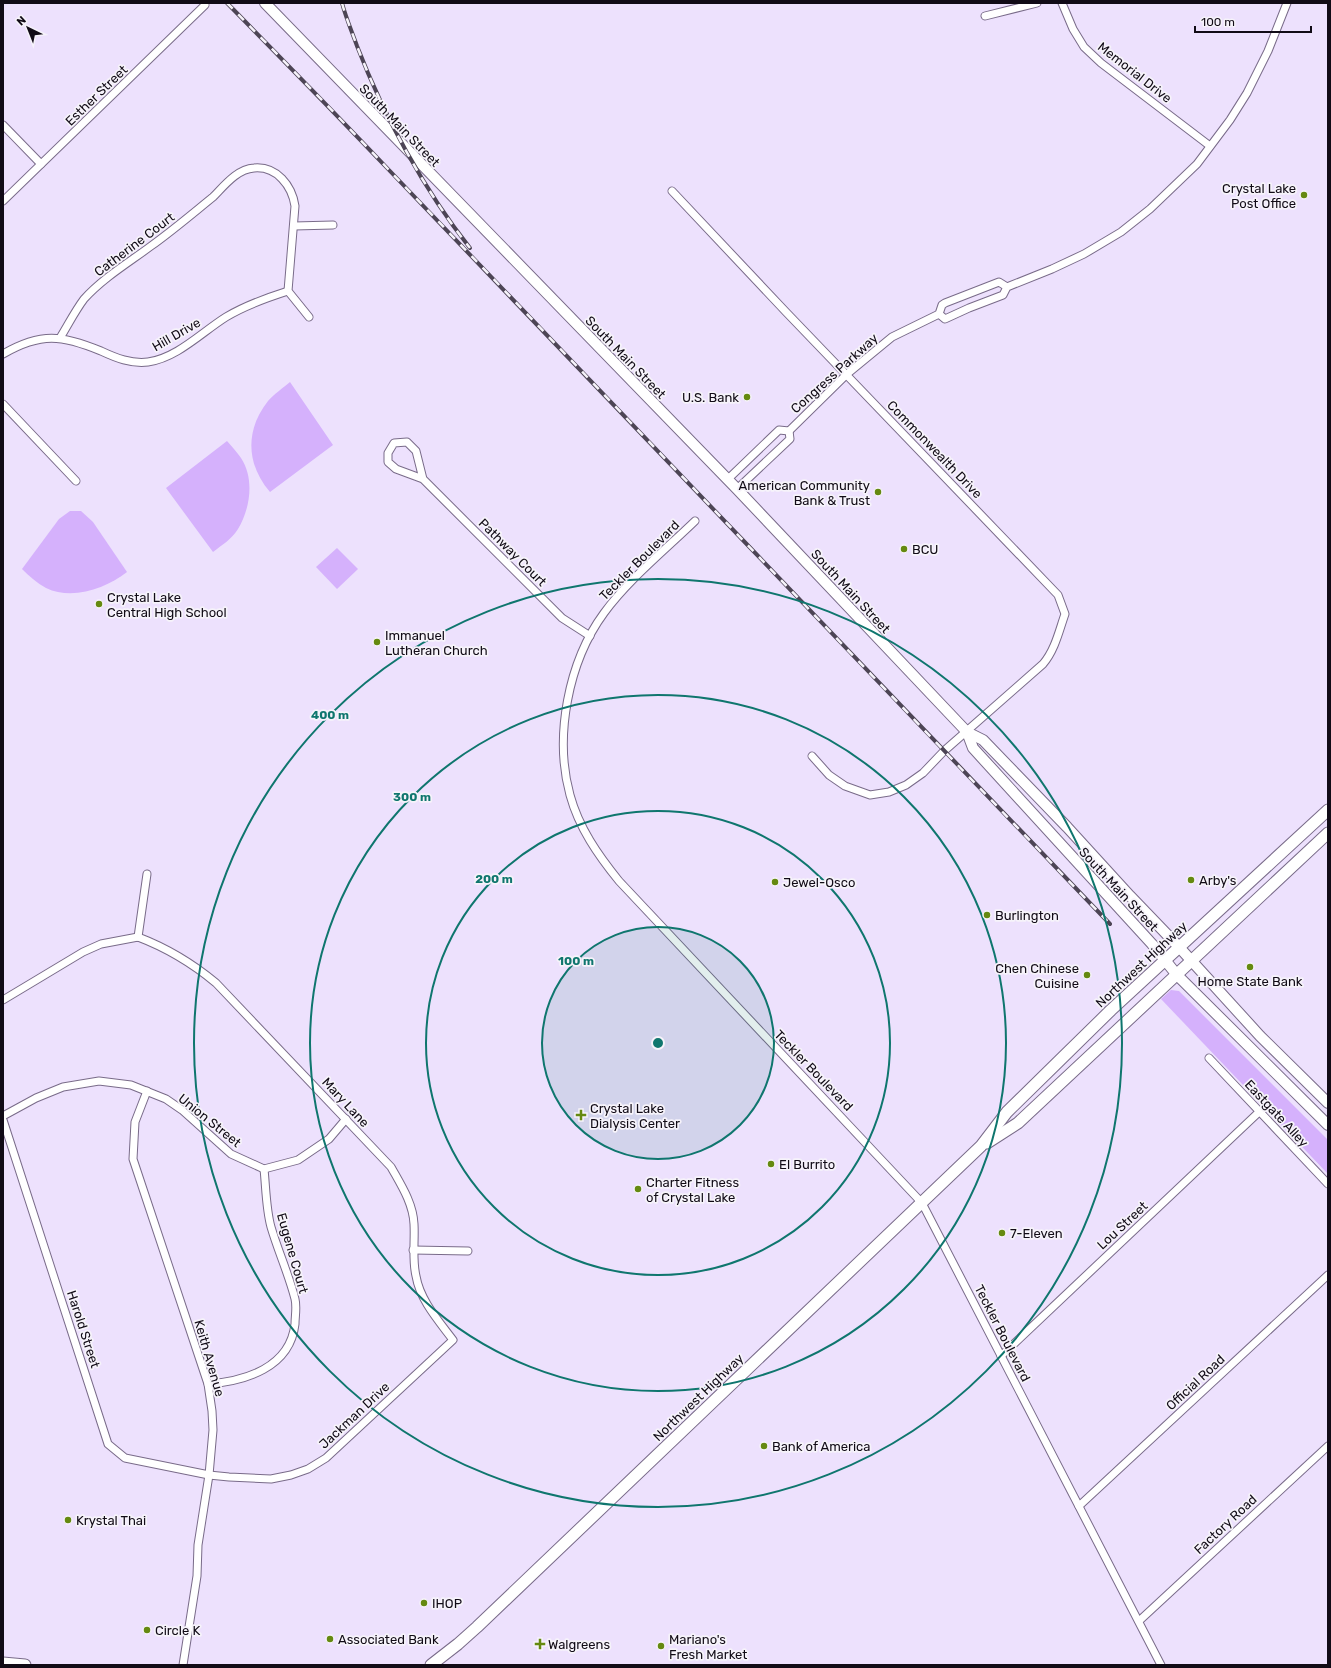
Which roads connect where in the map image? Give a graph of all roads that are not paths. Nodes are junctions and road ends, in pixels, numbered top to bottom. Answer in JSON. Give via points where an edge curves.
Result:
{"nodes":[{"id":1,"x":265,"y":3,"type":"edge"},
{"id":2,"x":1037,"y":3,"type":"edge"},
{"id":3,"x":1062,"y":3,"type":"edge"},
{"id":4,"x":1287,"y":3,"type":"edge"},
{"id":5,"x":205,"y":5,"type":"dead end"},
{"id":6,"x":985,"y":16,"type":"dead end"},
{"id":7,"x":3,"y":125,"type":"edge"},
{"id":8,"x":1210,"y":146,"type":"junction"},
{"id":9,"x":41,"y":164,"type":"junction"},
{"id":10,"x":672,"y":190,"type":"dead end"},
{"id":11,"x":3,"y":201,"type":"edge"},
{"id":12,"x":333,"y":225,"type":"dead end"},
{"id":13,"x":294,"y":226,"type":"junction"},
{"id":14,"x":1007,"y":286,"type":"junction"},
{"id":15,"x":288,"y":291,"type":"junction"},
{"id":16,"x":939,"y":314,"type":"junction"},
{"id":17,"x":309,"y":317,"type":"dead end"},
{"id":18,"x":60,"y":338,"type":"junction"},
{"id":19,"x":3,"y":354,"type":"edge"},
{"id":20,"x":847,"y":374,"type":"junction"},
{"id":21,"x":3,"y":404,"type":"edge"},
{"id":22,"x":789,"y":431,"type":"junction"},
{"id":23,"x":423,"y":479,"type":"junction"},
{"id":24,"x":727,"y":480,"type":"junction"},
{"id":25,"x":76,"y":482,"type":"dead end"},
{"id":26,"x":737,"y":489,"type":"junction"},
{"id":27,"x":695,"y":521,"type":"dead end"},
{"id":28,"x":590,"y":636,"type":"junction"},
{"id":29,"x":967,"y":732,"type":"junction"},
{"id":30,"x":812,"y":756,"type":"dead end"},
{"id":31,"x":1328,"y":810,"type":"edge"},
{"id":32,"x":1328,"y":833,"type":"edge"},
{"id":33,"x":1328,"y":845,"type":"edge"},
{"id":34,"x":1306,"y":854,"type":"junction"},
{"id":35,"x":147,"y":874,"type":"dead end"},
{"id":36,"x":138,"y":937,"type":"junction"},
{"id":37,"x":1179,"y":947,"type":"junction"},
{"id":38,"x":1165,"y":961,"type":"junction"},
{"id":39,"x":1191,"y":961,"type":"junction"},
{"id":40,"x":1177,"y":975,"type":"junction"},
{"id":41,"x":3,"y":1000,"type":"edge"},
{"id":42,"x":1209,"y":1058,"type":"dead end"},
{"id":43,"x":147,"y":1091,"type":"junction"},
{"id":44,"x":1328,"y":1103,"type":"edge"},
{"id":45,"x":1259,"y":1112,"type":"junction"},
{"id":46,"x":3,"y":1116,"type":"edge"},
{"id":47,"x":346,"y":1119,"type":"junction"},
{"id":48,"x":3,"y":1120,"type":"edge"},
{"id":49,"x":1328,"y":1125,"type":"edge"},
{"id":50,"x":981,"y":1146,"type":"junction"},
{"id":51,"x":264,"y":1169,"type":"junction"},
{"id":52,"x":1328,"y":1184,"type":"edge"},
{"id":53,"x":922,"y":1203,"type":"junction"},
{"id":54,"x":413,"y":1250,"type":"junction"},
{"id":55,"x":468,"y":1251,"type":"dead end"},
{"id":56,"x":1328,"y":1275,"type":"edge"},
{"id":57,"x":453,"y":1340,"type":"joint"},
{"id":58,"x":1001,"y":1356,"type":"junction"},
{"id":59,"x":208,"y":1384,"type":"junction"},
{"id":60,"x":1328,"y":1446,"type":"edge"},
{"id":61,"x":209,"y":1475,"type":"junction"},
{"id":62,"x":1079,"y":1506,"type":"junction"},
{"id":63,"x":1139,"y":1621,"type":"junction"},
{"id":64,"x":3,"y":1663,"type":"edge"},
{"id":65,"x":433,"y":1664,"type":"edge"},
{"id":66,"x":25,"y":1665,"type":"edge"},
{"id":67,"x":183,"y":1665,"type":"edge"},
{"id":68,"x":1162,"y":1665,"type":"edge"}],
"edges":[{"from":1,"to":24,"type":"street","name":"South Main Street"},
{"from":2,"to":6,"type":"street"},
{"from":3,"to":8,"type":"street","name":"Memorial Drive","via":[[1084,47],[1101,63]]},
{"from":4,"to":8,"type":"street","name":"Congress Parkway","via":[[1268,51],[1247,93]]},
{"from":5,"to":9,"type":"street","name":"Esther Street"},
{"from":7,"to":9,"type":"street"},
{"from":8,"to":14,"type":"street","name":"Congress Parkway","via":[[1197,164],[1150,209],[1121,232],[1084,254]]},
{"from":9,"to":11,"type":"street","name":"Esther Street"},
{"from":10,"to":20,"type":"street","name":"Commonwealth Drive"},
{"from":12,"to":13,"type":"street"},
{"from":13,"to":15,"type":"street","name":"Catherine Court"},
{"from":13,"to":18,"type":"street","name":"Catherine Court","via":[[294,196],[285,181],[275,174],[254,168],[245,171],[233,177],[186,219],[103,280],[84,300]]},
{"from":14,"to":16,"type":"street","name":"Congress Parkway","via":[[999,282],[967,294],[942,305]]},
{"from":14,"to":16,"type":"street","name":"Congress Parkway","via":[[1003,295],[945,319]]},
{"from":15,"to":17,"type":"street"},
{"from":15,"to":18,"type":"street","name":"Hill Drive","via":[[247,305],[157,360],[133,363],[82,343]]},
{"from":16,"to":20,"type":"street","name":"Congress Parkway","via":[[892,337]]},
{"from":18,"to":19,"type":"street","name":"Hill Drive","via":[[35,340]]},
{"from":20,"to":22,"type":"street","name":"Congress Parkway"},
{"from":20,"to":29,"type":"street","name":"Commonwealth Drive","via":[[1058,595],[1065,614],[1054,646],[1043,664]]},
{"from":21,"to":25,"type":"street"},
{"from":22,"to":24,"type":"street","name":"Congress Parkway","via":[[779,430]]},
{"from":22,"to":26,"type":"street","name":"Congress Parkway","via":[[790,439]]},
{"from":23,"to":23,"type":"street","name":"Pathway Court","via":[[416,451],[407,442],[394,443],[388,453],[388,462],[396,469]]},
{"from":23,"to":28,"type":"street","name":"Pathway Court","via":[[562,618]]},
{"from":24,"to":26,"type":"street","name":"South Main Street"},
{"from":26,"to":29,"type":"street","name":"South Main Street"},
{"from":27,"to":28,"type":"street","name":"Teckler Boulevard","via":[[636,577],[604,613]]},
{"from":28,"to":53,"type":"street","name":"Teckler Boulevard","via":[[574,674],[566,704],[564,733],[570,795],[597,854],[650,916]]},
{"from":29,"to":30,"type":"street","name":"Commonwealth Drive","via":[[923,773],[906,785],[870,796],[845,786]]},
{"from":29,"to":37,"type":"street","name":"South Main Street","via":[[983,740]]},
{"from":29,"to":38,"type":"street","name":"South Main Street","via":[[973,748]]},
{"from":31,"to":37,"type":"main road","name":"Northwest Highway"},
{"from":32,"to":34,"type":"main road","name":"Northwest Highway"},
{"from":33,"to":34,"type":"main road"},
{"from":34,"to":39,"type":"main road","name":"Northwest Highway"},
{"from":35,"to":36,"type":"street"},
{"from":36,"to":41,"type":"street","via":[[101,944],[83,952]]},
{"from":36,"to":47,"type":"street","name":"Mary Lane","via":[[181,957],[211,979]]},
{"from":37,"to":38,"type":"main road","name":"Northwest Highway"},
{"from":37,"to":39,"type":"street","name":"South Main Street"},
{"from":38,"to":40,"type":"street","name":"South Main Street"},
{"from":38,"to":50,"type":"main road","name":"Northwest Highway","via":[[1110,1010],[1007,1112]]},
{"from":39,"to":40,"type":"main road","name":"Northwest Highway"},
{"from":39,"to":44,"type":"street","name":"South Main Street","via":[[1260,1036]]},
{"from":40,"to":49,"type":"street","name":"South Main Street"},
{"from":40,"to":50,"type":"main road","name":"Northwest Highway","via":[[1018,1123]]},
{"from":42,"to":45,"type":"street","name":"Eastgate Alley"},
{"from":43,"to":46,"type":"street","name":"Union Street","via":[[112,1081],[85,1082],[63,1087],[36,1098]]},
{"from":43,"to":51,"type":"street","name":"Union Street","via":[[166,1099],[182,1110],[231,1154]]},
{"from":43,"to":59,"type":"street","name":"Keith Avenue","via":[[136,1122],[133,1158]]},
{"from":45,"to":52,"type":"street","name":"Eastgate Alley"},
{"from":45,"to":58,"type":"street","name":"Lou Street"},
{"from":47,"to":51,"type":"street","via":[[329,1139],[298,1160]]},
{"from":47,"to":54,"type":"street","name":"Mary Lane","via":[[391,1167],[409,1198],[414,1223]]},
{"from":48,"to":61,"type":"street","name":"Harold Street","via":[[108,1444],[125,1458]]},
{"from":50,"to":53,"type":"main road","name":"Northwest Highway"},
{"from":51,"to":59,"type":"street","name":"Eugene Court","via":[[270,1225],[295,1301],[294,1332],[283,1354],[267,1368],[244,1378]]},
{"from":53,"to":58,"type":"street","name":"Teckler Boulevard"},
{"from":53,"to":65,"type":"main road","name":"Northwest Highway","via":[[477,1627]]},
{"from":54,"to":55,"type":"street"},
{"from":54,"to":57,"type":"street","name":"Mary Lane","via":[[421,1294]]},
{"from":56,"to":62,"type":"street","name":"Official Road"},
{"from":57,"to":61,"type":"street","name":"Jackman Drive","via":[[343,1444],[314,1465],[291,1475],[271,1479]]},
{"from":58,"to":62,"type":"street","name":"Teckler Boulevard"},
{"from":59,"to":61,"type":"street","name":"Keith Avenue","via":[[213,1430]]},
{"from":60,"to":63,"type":"street","name":"Factory Road"},
{"from":61,"to":67,"type":"street","name":"Keith Avenue"},
{"from":62,"to":63,"type":"street","name":"Teckler Boulevard"},
{"from":63,"to":68,"type":"street","name":"Teckler Boulevard"},
{"from":64,"to":66,"type":"main road"}]}
